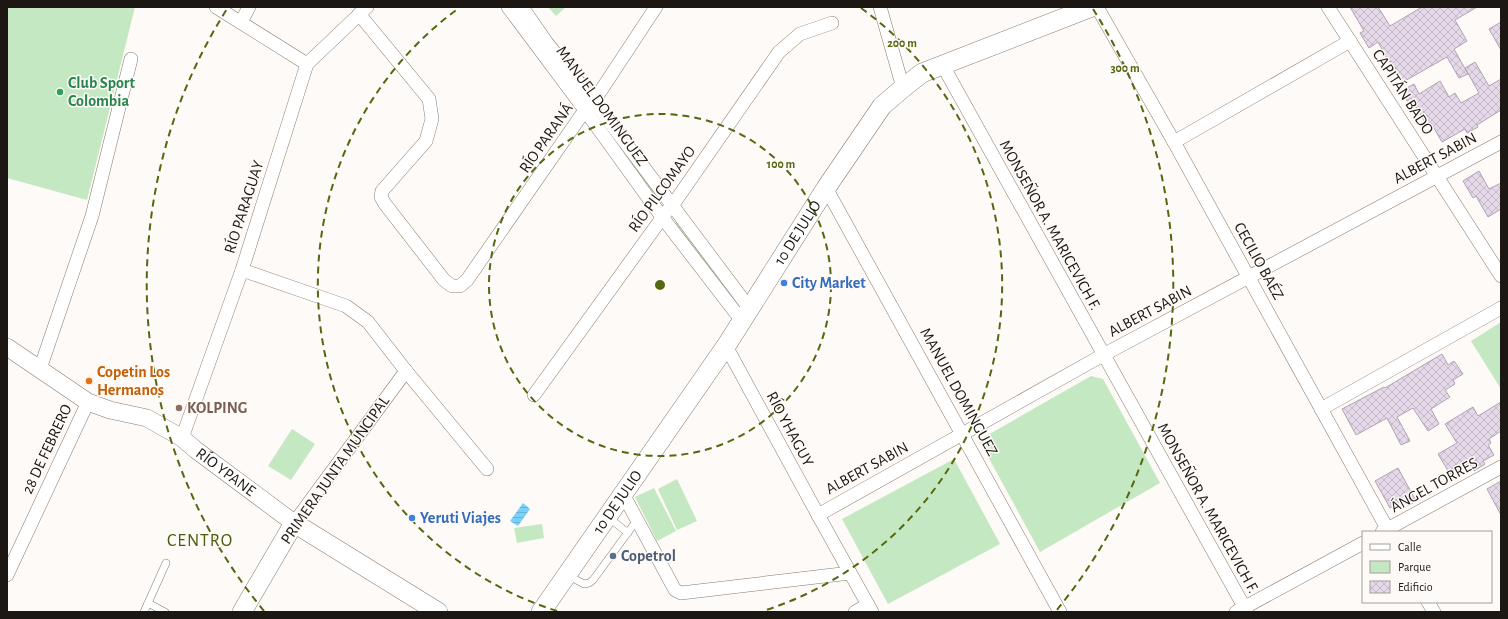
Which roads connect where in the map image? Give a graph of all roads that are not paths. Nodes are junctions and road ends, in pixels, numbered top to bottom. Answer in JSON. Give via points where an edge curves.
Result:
{"nodes":[{"id":1,"x":216,"y":7,"type":"edge"},
{"id":2,"x":249,"y":7,"type":"edge"},
{"id":3,"x":508,"y":7,"type":"edge"},
{"id":4,"x":522,"y":7,"type":"edge"},
{"id":5,"x":656,"y":7,"type":"edge"},
{"id":6,"x":880,"y":7,"type":"edge"},
{"id":7,"x":1092,"y":7,"type":"edge"},
{"id":8,"x":1097,"y":7,"type":"edge"},
{"id":9,"x":1328,"y":7,"type":"edge"},
{"id":10,"x":363,"y":11,"type":"edge"},
{"id":11,"x":1068,"y":12,"type":"edge"},
{"id":12,"x":241,"y":22,"type":"junction"},
{"id":13,"x":832,"y":23,"type":"dead end"},
{"id":14,"x":1350,"y":41,"type":"junction"},
{"id":15,"x":131,"y":59,"type":"dead end"},
{"id":16,"x":307,"y":64,"type":"junction"},
{"id":17,"x":942,"y":64,"type":"junction"},
{"id":18,"x":903,"y":88,"type":"junction"},
{"id":19,"x":594,"y":101,"type":"junction"},
{"id":20,"x":585,"y":110,"type":"junction"},
{"id":21,"x":1174,"y":142,"type":"junction"},
{"id":22,"x":1501,"y":142,"type":"edge"},
{"id":23,"x":1437,"y":176,"type":"junction"},
{"id":24,"x":826,"y":188,"type":"junction"},
{"id":25,"x":672,"y":206,"type":"junction"},
{"id":26,"x":662,"y":217,"type":"junction"},
{"id":27,"x":242,"y":270,"type":"junction"},
{"id":28,"x":1501,"y":276,"type":"edge"},
{"id":29,"x":1248,"y":278,"type":"junction"},
{"id":30,"x":1501,"y":308,"type":"edge"},
{"id":31,"x":746,"y":315,"type":"junction"},
{"id":32,"x":726,"y":346,"type":"junction"},
{"id":33,"x":7,"y":348,"type":"edge"},
{"id":34,"x":1103,"y":356,"type":"junction"},
{"id":35,"x":40,"y":369,"type":"junction"},
{"id":36,"x":406,"y":371,"type":"junction"},
{"id":37,"x":534,"y":395,"type":"dead end"},
{"id":38,"x":88,"y":402,"type":"junction"},
{"id":39,"x":1321,"y":408,"type":"junction"},
{"id":40,"x":963,"y":435,"type":"junction"},
{"id":41,"x":182,"y":438,"type":"junction"},
{"id":42,"x":1501,"y":467,"type":"edge"},
{"id":43,"x":487,"y":468,"type":"dead end"},
{"id":44,"x":623,"y":494,"type":"junction"},
{"id":45,"x":818,"y":515,"type":"junction"},
{"id":46,"x":608,"y":517,"type":"junction"},
{"id":47,"x":637,"y":520,"type":"junction"},
{"id":48,"x":294,"y":523,"type":"junction"},
{"id":49,"x":1386,"y":531,"type":"edge"},
{"id":50,"x":628,"y":533,"type":"junction"},
{"id":51,"x":1362,"y":544,"type":"edge"},
{"id":52,"x":166,"y":563,"type":"dead end"},
{"id":53,"x":850,"y":573,"type":"junction"},
{"id":54,"x":567,"y":575,"type":"junction"},
{"id":55,"x":7,"y":576,"type":"edge"},
{"id":56,"x":148,"y":603,"type":"junction"},
{"id":57,"x":1429,"y":603,"type":"edge"},
{"id":58,"x":870,"y":608,"type":"edge"},
{"id":59,"x":1242,"y":611,"type":"edge"},
{"id":60,"x":144,"y":612,"type":"edge"},
{"id":61,"x":165,"y":612,"type":"edge"},
{"id":62,"x":242,"y":612,"type":"edge"},
{"id":63,"x":438,"y":612,"type":"edge"},
{"id":64,"x":541,"y":612,"type":"edge"},
{"id":65,"x":856,"y":612,"type":"edge"},
{"id":66,"x":1060,"y":612,"type":"edge"},
{"id":67,"x":1434,"y":612,"type":"edge"}],
"edges":[{"from":1,"to":12,"type":"street"},
{"from":2,"to":12,"type":"street"},
{"from":3,"to":20,"type":"street","name":"MANUEL DOMINGUEZ"},
{"from":4,"to":19,"type":"street","name":"MANUEL DOMINGUEZ","via":[[547,43]]},
{"from":5,"to":19,"type":"street","name":"RÍO PARANÁ"},
{"from":6,"to":18,"type":"street"},
{"from":7,"to":11,"type":"main road","name":"10 DE JULIO"},
{"from":8,"to":21,"type":"street","name":"CECILIO BAÉZ"},
{"from":9,"to":14,"type":"street","name":"CAPITÁN BADO"},
{"from":10,"to":16,"type":"street","name":"RÍO PARAGUAY"},
{"from":10,"to":20,"type":"street","name":"RÍO PARANÁ","via":[[429,99],[432,119],[426,140],[382,191],[381,197],[444,280],[452,286],[460,286],[467,280]]},
{"from":11,"to":17,"type":"main road","name":"10 DE JULIO"},
{"from":12,"to":16,"type":"street"},
{"from":13,"to":25,"type":"street","name":"RÍO PILCOMAYO","via":[[800,34],[779,52]]},
{"from":14,"to":21,"type":"street"},
{"from":14,"to":23,"type":"street","name":"CAPITÁN BADO"},
{"from":15,"to":35,"type":"street","via":[[92,216]]},
{"from":16,"to":27,"type":"street","name":"RÍO PARAGUAY"},
{"from":17,"to":18,"type":"main road","name":"10 DE JULIO","via":[[922,73]]},
{"from":17,"to":34,"type":"street","name":"MONSEÑOR A. MARICEVICH F."},
{"from":18,"to":24,"type":"main road","name":"10 DE JULIO","via":[[882,106]]},
{"from":19,"to":20,"type":"street","name":"RÍO PARANÁ"},
{"from":19,"to":25,"type":"street","name":"MANUEL DOMINGUEZ"},
{"from":20,"to":26,"type":"street","name":"MANUEL DOMINGUEZ"},
{"from":21,"to":29,"type":"street","name":"CECILIO BAÉZ"},
{"from":22,"to":23,"type":"street","name":"ALBERT SABIN"},
{"from":23,"to":28,"type":"street","name":"CAPITÁN BADO"},
{"from":23,"to":29,"type":"street","name":"ALBERT SABIN"},
{"from":24,"to":31,"type":"main road","name":"10 DE JULIO"},
{"from":24,"to":40,"type":"street","name":"MANUEL DOMINGUEZ"},
{"from":25,"to":26,"type":"street","name":"RÍO PILCOMAYO"},
{"from":25,"to":31,"type":"street","name":"MANUEL DOMINGUEZ"},
{"from":26,"to":31,"type":"street","name":"MANUEL DOMINGUEZ"},
{"from":26,"to":37,"type":"street","name":"RÍO PILCOMAYO"},
{"from":27,"to":36,"type":"street","via":[[346,306],[368,322]]},
{"from":27,"to":41,"type":"street","name":"RÍO PARAGUAY"},
{"from":29,"to":34,"type":"street","name":"ALBERT SABIN"},
{"from":29,"to":39,"type":"street","name":"CECILIO BAÉZ"},
{"from":30,"to":39,"type":"street"},
{"from":31,"to":32,"type":"main road","name":"10 DE JULIO"},
{"from":32,"to":44,"type":"main road","name":"10 DE JULIO"},
{"from":32,"to":45,"type":"street","name":"RÍO YHAGUY"},
{"from":33,"to":35,"type":"street","name":"RÍO YPANE"},
{"from":34,"to":40,"type":"street","name":"ALBERT SABIN"},
{"from":34,"to":59,"type":"street","name":"MONSEÑOR A. MARICEVICH F."},
{"from":35,"to":38,"type":"street","name":"RÍO YPANE"},
{"from":36,"to":43,"type":"street"},
{"from":36,"to":48,"type":"street","name":"PRIMERA JUNTA MUNCIPAL"},
{"from":38,"to":41,"type":"street","name":"RÍO YPANE","via":[[147,418]]},
{"from":38,"to":55,"type":"street","name":"28 DE FEBRERO"},
{"from":39,"to":49,"type":"street","name":"CECILIO BAÉZ"},
{"from":40,"to":45,"type":"street","name":"ALBERT SABIN"},
{"from":40,"to":66,"type":"street","name":"MANUEL DOMINGUEZ"},
{"from":41,"to":48,"type":"street","name":"RÍO YPANE"},
{"from":42,"to":49,"type":"street","name":"ÁNGEL TORRES"},
{"from":44,"to":46,"type":"main road","name":"10 DE JULIO"},
{"from":44,"to":47,"type":"street"},
{"from":45,"to":53,"type":"street","name":"RÍO YHAGUY"},
{"from":46,"to":50,"type":"lane"},
{"from":46,"to":54,"type":"main road","name":"10 DE JULIO"},
{"from":47,"to":50,"type":"lane"},
{"from":47,"to":53,"type":"street","via":[[674,590],[681,593]]},
{"from":48,"to":62,"type":"main road","name":"PRIMERA JUNTA MUNCIPAL"},
{"from":48,"to":63,"type":"main road","name":"RÍO YPANE"},
{"from":50,"to":54,"type":"lane","via":[[589,583],[584,584]]},
{"from":51,"to":59,"type":"street"},
{"from":52,"to":56,"type":"lane"},
{"from":53,"to":58,"type":"street","name":"RÍO YHAGUY"},
{"from":54,"to":64,"type":"main road","name":"10 DE JULIO"},
{"from":56,"to":60,"type":"lane"},
{"from":56,"to":61,"type":"lane"},
{"from":57,"to":67,"type":"street"},
{"from":58,"to":65,"type":"street"}]}
